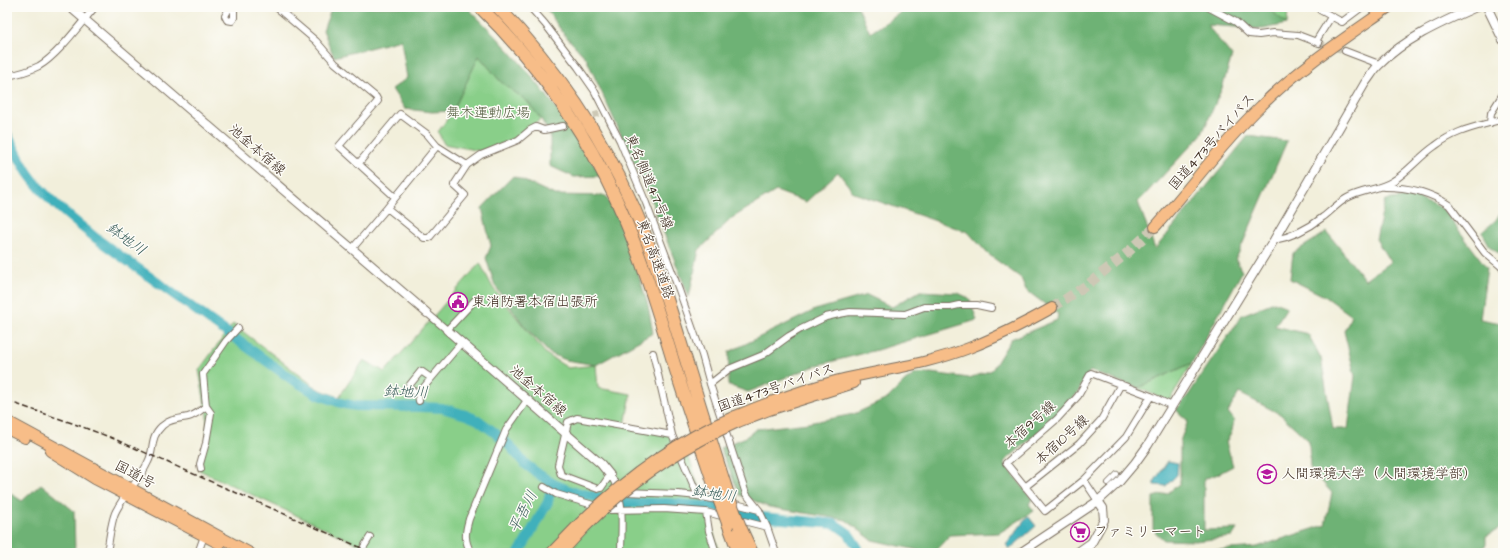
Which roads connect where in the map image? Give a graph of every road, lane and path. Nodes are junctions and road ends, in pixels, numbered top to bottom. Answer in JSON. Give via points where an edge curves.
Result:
{"nodes":[{"id":1,"x":71,"y":7,"type":"edge"},
{"id":2,"x":94,"y":7,"type":"edge"},
{"id":3,"x":230,"y":7,"type":"edge"},
{"id":4,"x":234,"y":7,"type":"edge"},
{"id":5,"x":276,"y":7,"type":"edge"},
{"id":6,"x":480,"y":7,"type":"edge"},
{"id":7,"x":498,"y":7,"type":"edge"},
{"id":8,"x":530,"y":7,"type":"edge"},
{"id":9,"x":1208,"y":7,"type":"edge"},
{"id":10,"x":1320,"y":7,"type":"edge"},
{"id":11,"x":1362,"y":7,"type":"edge"},
{"id":12,"x":1389,"y":7,"type":"edge"},
{"id":13,"x":1476,"y":7,"type":"edge"},
{"id":14,"x":1487,"y":7,"type":"edge"},
{"id":15,"x":1331,"y":17,"type":"junction"},
{"id":16,"x":84,"y":19,"type":"junction"},
{"id":17,"x":1503,"y":40,"type":"edge"},
{"id":18,"x":1345,"y":51,"type":"tunnel mouth"},
{"id":19,"x":1379,"y":64,"type":"junction"},
{"id":20,"x":7,"y":76,"type":"edge"},
{"id":21,"x":1503,"y":94,"type":"edge"},
{"id":22,"x":1503,"y":119,"type":"edge"},
{"id":23,"x":1490,"y":122,"type":"junction"},
{"id":24,"x":563,"y":126,"type":"dead end"},
{"id":25,"x":437,"y":146,"type":"junction"},
{"id":26,"x":358,"y":164,"type":"junction"},
{"id":27,"x":467,"y":165,"type":"junction"},
{"id":28,"x":1380,"y":187,"type":"junction"},
{"id":29,"x":396,"y":197,"type":"junction"},
{"id":30,"x":387,"y":208,"type":"junction"},
{"id":31,"x":1155,"y":227,"type":"tunnel mouth"},
{"id":32,"x":1274,"y":240,"type":"junction"},
{"id":33,"x":352,"y":249,"type":"junction"},
{"id":34,"x":1503,"y":268,"type":"edge"},
{"id":35,"x":475,"y":300,"type":"dead end"},
{"id":36,"x":991,"y":308,"type":"dead end"},
{"id":37,"x":1052,"y":308,"type":"tunnel mouth"},
{"id":38,"x":427,"y":313,"type":"joint"},
{"id":39,"x":238,"y":328,"type":"dead end"},
{"id":40,"x":447,"y":330,"type":"junction"},
{"id":41,"x":462,"y":342,"type":"junction"},
{"id":42,"x":653,"y":353,"type":"dead end"},
{"id":43,"x":431,"y":378,"type":"junction"},
{"id":44,"x":710,"y":384,"type":"junction"},
{"id":45,"x":1121,"y":384,"type":"junction"},
{"id":46,"x":418,"y":394,"type":"junction"},
{"id":47,"x":1151,"y":396,"type":"junction"},
{"id":48,"x":528,"y":399,"type":"junction"},
{"id":49,"x":419,"y":401,"type":"dead end"},
{"id":50,"x":206,"y":406,"type":"junction"},
{"id":51,"x":1172,"y":406,"type":"junction"},
{"id":52,"x":7,"y":421,"type":"edge"},
{"id":53,"x":7,"y":429,"type":"edge"},
{"id":54,"x":565,"y":432,"type":"junction"},
{"id":55,"x":672,"y":435,"type":"junction"},
{"id":56,"x":201,"y":469,"type":"dead end"},
{"id":57,"x":610,"y":474,"type":"junction"},
{"id":58,"x":1117,"y":474,"type":"dead end"},
{"id":59,"x":1084,"y":480,"type":"junction"},
{"id":60,"x":1108,"y":483,"type":"dead end"},
{"id":61,"x":544,"y":487,"type":"dead end"},
{"id":62,"x":1025,"y":487,"type":"junction"},
{"id":63,"x":618,"y":491,"type":"junction"},
{"id":64,"x":128,"y":492,"type":"junction"},
{"id":65,"x":698,"y":496,"type":"junction"},
{"id":66,"x":724,"y":500,"type":"junction"},
{"id":67,"x":1098,"y":501,"type":"junction"},
{"id":68,"x":620,"y":510,"type":"junction"},
{"id":69,"x":759,"y":510,"type":"junction"},
{"id":70,"x":706,"y":512,"type":"junction"},
{"id":71,"x":582,"y":525,"type":"junction"},
{"id":72,"x":767,"y":527,"type":"junction"},
{"id":73,"x":204,"y":536,"type":"junction"},
{"id":74,"x":370,"y":537,"type":"dead end"},
{"id":75,"x":1092,"y":541,"type":"junction"},
{"id":76,"x":106,"y":553,"type":"edge"},
{"id":77,"x":198,"y":553,"type":"edge"},
{"id":78,"x":236,"y":553,"type":"edge"},
{"id":79,"x":250,"y":553,"type":"edge"},
{"id":80,"x":360,"y":553,"type":"edge"},
{"id":81,"x":471,"y":553,"type":"edge"},
{"id":82,"x":551,"y":553,"type":"edge"},
{"id":83,"x":561,"y":553,"type":"edge"},
{"id":84,"x":621,"y":553,"type":"edge"},
{"id":85,"x":716,"y":553,"type":"edge"},
{"id":86,"x":739,"y":553,"type":"edge"},
{"id":87,"x":752,"y":553,"type":"edge"},
{"id":88,"x":776,"y":553,"type":"edge"},
{"id":89,"x":1020,"y":553,"type":"edge"},
{"id":90,"x":1075,"y":553,"type":"edge"},
{"id":91,"x":1086,"y":553,"type":"edge"}],
"edges":[{"from":1,"to":16,"type":"street","name":"池金本宿線"},
{"from":2,"to":16,"type":"street"},
{"from":3,"to":4,"type":"street","via":[[225,16],[227,20],[232,21]]},
{"from":5,"to":26,"type":"street","via":[[316,41],[334,63],[376,97],[378,101],[339,146]]},
{"from":6,"to":66,"type":"highway","name":"東名高速道路","via":[[532,64],[554,94],[587,144],[616,199],[643,268]]},
{"from":7,"to":66,"type":"highway","name":"東名高速道路","via":[[555,73],[576,103],[599,140],[631,202],[668,302]]},
{"from":8,"to":44,"type":"street","name":"東名側道47号線","via":[[594,90],[620,141],[680,290]]},
{"from":9,"to":15,"type":"street","via":[[1232,19],[1249,34],[1298,35],[1318,42]]},
{"from":10,"to":15,"type":"street","via":[[1320,10]]},
{"from":11,"to":15,"type":"street","via":[[1342,22]]},
{"from":12,"to":31,"type":"highway","name":"国道473号バイパス","via":[[1306,67],[1262,105],[1220,149]]},
{"from":13,"to":19,"type":"street","via":[[1401,46]]},
{"from":14,"to":17,"type":"street"},
{"from":16,"to":20,"type":"street","via":[[55,53],[40,65]]},
{"from":16,"to":33,"type":"street","name":"池金本宿線"},
{"from":18,"to":19,"type":"street"},
{"from":19,"to":32,"type":"street","via":[[1364,83]]},
{"from":21,"to":23,"type":"street","via":[[1491,113]]},
{"from":22,"to":23,"type":"street"},
{"from":23,"to":28,"type":"street","via":[[1458,132],[1435,145],[1393,181]]},
{"from":24,"to":27,"type":"street","via":[[544,130],[536,127],[518,140],[481,155]]},
{"from":25,"to":26,"type":"street","via":[[427,134],[400,114]]},
{"from":25,"to":27,"type":"street"},
{"from":25,"to":29,"type":"street"},
{"from":26,"to":29,"type":"street"},
{"from":27,"to":30,"type":"street","via":[[454,185],[465,195],[429,238],[424,238]]},
{"from":28,"to":32,"type":"street","via":[[1356,194],[1338,203],[1323,218],[1308,227],[1285,238]]},
{"from":28,"to":34,"type":"street","via":[[1406,188],[1432,195],[1449,205],[1485,253]]},
{"from":29,"to":30,"type":"street"},
{"from":30,"to":33,"type":"street"},
{"from":32,"to":51,"type":"street"},
{"from":33,"to":38,"type":"street","name":"池金本宿線"},
{"from":35,"to":40,"type":"street"},
{"from":36,"to":44,"type":"street","via":[[959,305],[924,307],[905,314],[850,312],[826,317],[789,336],[763,355],[729,369]]},
{"from":37,"to":71,"type":"highway","name":"国道473号バイパス","bridge":true,"via":[[1012,330],[968,348],[934,359],[836,381],[767,403],[737,419],[713,425],[656,459],[621,485]]},
{"from":38,"to":40,"type":"street"},
{"from":39,"to":50,"type":"street","via":[[203,374]]},
{"from":40,"to":41,"type":"street","name":"池金本宿線"},
{"from":41,"to":43,"type":"street"},
{"from":41,"to":48,"type":"street","name":"池金本宿線"},
{"from":42,"to":55,"type":"street"},
{"from":43,"to":46,"type":"street"},
{"from":43,"to":46,"type":"street","via":[[421,371],[408,387]]},
{"from":44,"to":69,"type":"street","name":"東名側道47号線","via":[[746,494]]},
{"from":45,"to":47,"type":"street","name":"本宿9号線"},
{"from":45,"to":62,"type":"street","name":"本宿10号線","via":[[1102,420],[1079,444]]},
{"from":45,"to":62,"type":"street","name":"本宿9号線","via":[[1091,373],[1078,396],[1058,419],[1006,463]]},
{"from":46,"to":49,"type":"street"},
{"from":47,"to":51,"type":"street"},
{"from":47,"to":59,"type":"street","via":[[1126,437]]},
{"from":48,"to":54,"type":"street","name":"池金本宿線"},
{"from":48,"to":81,"type":"street","via":[[506,430],[469,518],[466,544]]},
{"from":50,"to":56,"type":"street","via":[[211,413]]},
{"from":50,"to":64,"type":"street","via":[[198,413],[162,425],[152,439],[149,462]]},
{"from":51,"to":67,"type":"street","via":[[1136,463]]},
{"from":52,"to":64,"type":"highway","name":"国道1号"},
{"from":53,"to":64,"type":"highway","name":"国道1号","via":[[39,444],[95,479]]},
{"from":54,"to":55,"type":"street","via":[[568,422],[577,418]]},
{"from":54,"to":57,"type":"street","name":"池金本宿線"},
{"from":54,"to":57,"type":"street","via":[[558,465],[561,475],[598,489]]},
{"from":55,"to":65,"type":"street"},
{"from":57,"to":63,"type":"street"},
{"from":58,"to":60,"type":"street"},
{"from":59,"to":62,"type":"street","name":"本宿9号線","via":[[1045,511]]},
{"from":59,"to":67,"type":"street"},
{"from":61,"to":68,"type":"street","via":[[556,494],[610,510]]},
{"from":63,"to":65,"type":"street"},
{"from":63,"to":68,"type":"street"},
{"from":64,"to":73,"type":"highway","name":"国道1号"},
{"from":64,"to":76,"type":"street","via":[[115,512]]},
{"from":64,"to":79,"type":"highway","name":"国道1号","via":[[187,518]]},
{"from":65,"to":69,"type":"street"},
{"from":66,"to":86,"type":"highway","name":"東名高速道路","bridge":true,"via":[[728,523]]},
{"from":66,"to":87,"type":"highway","name":"東名高速道路","bridge":true},
{"from":67,"to":75,"type":"street","via":[[1103,508],[1104,520]]},
{"from":67,"to":89,"type":"street"},
{"from":68,"to":70,"type":"street","via":[[664,509]]},
{"from":68,"to":84,"type":"street"},
{"from":69,"to":72,"type":"street","name":"東名側道47号線"},
{"from":70,"to":72,"type":"street"},
{"from":70,"to":85,"type":"street"},
{"from":71,"to":82,"type":"highway","name":"国道473号バイパス"},
{"from":71,"to":83,"type":"highway","name":"国道473号バイパス"},
{"from":72,"to":88,"type":"street","name":"東名側道47号線"},
{"from":73,"to":77,"type":"street"},
{"from":73,"to":78,"type":"highway","name":"国道1号"},
{"from":74,"to":80,"type":"street"},
{"from":75,"to":90,"type":"street"},
{"from":75,"to":91,"type":"street"}]}
